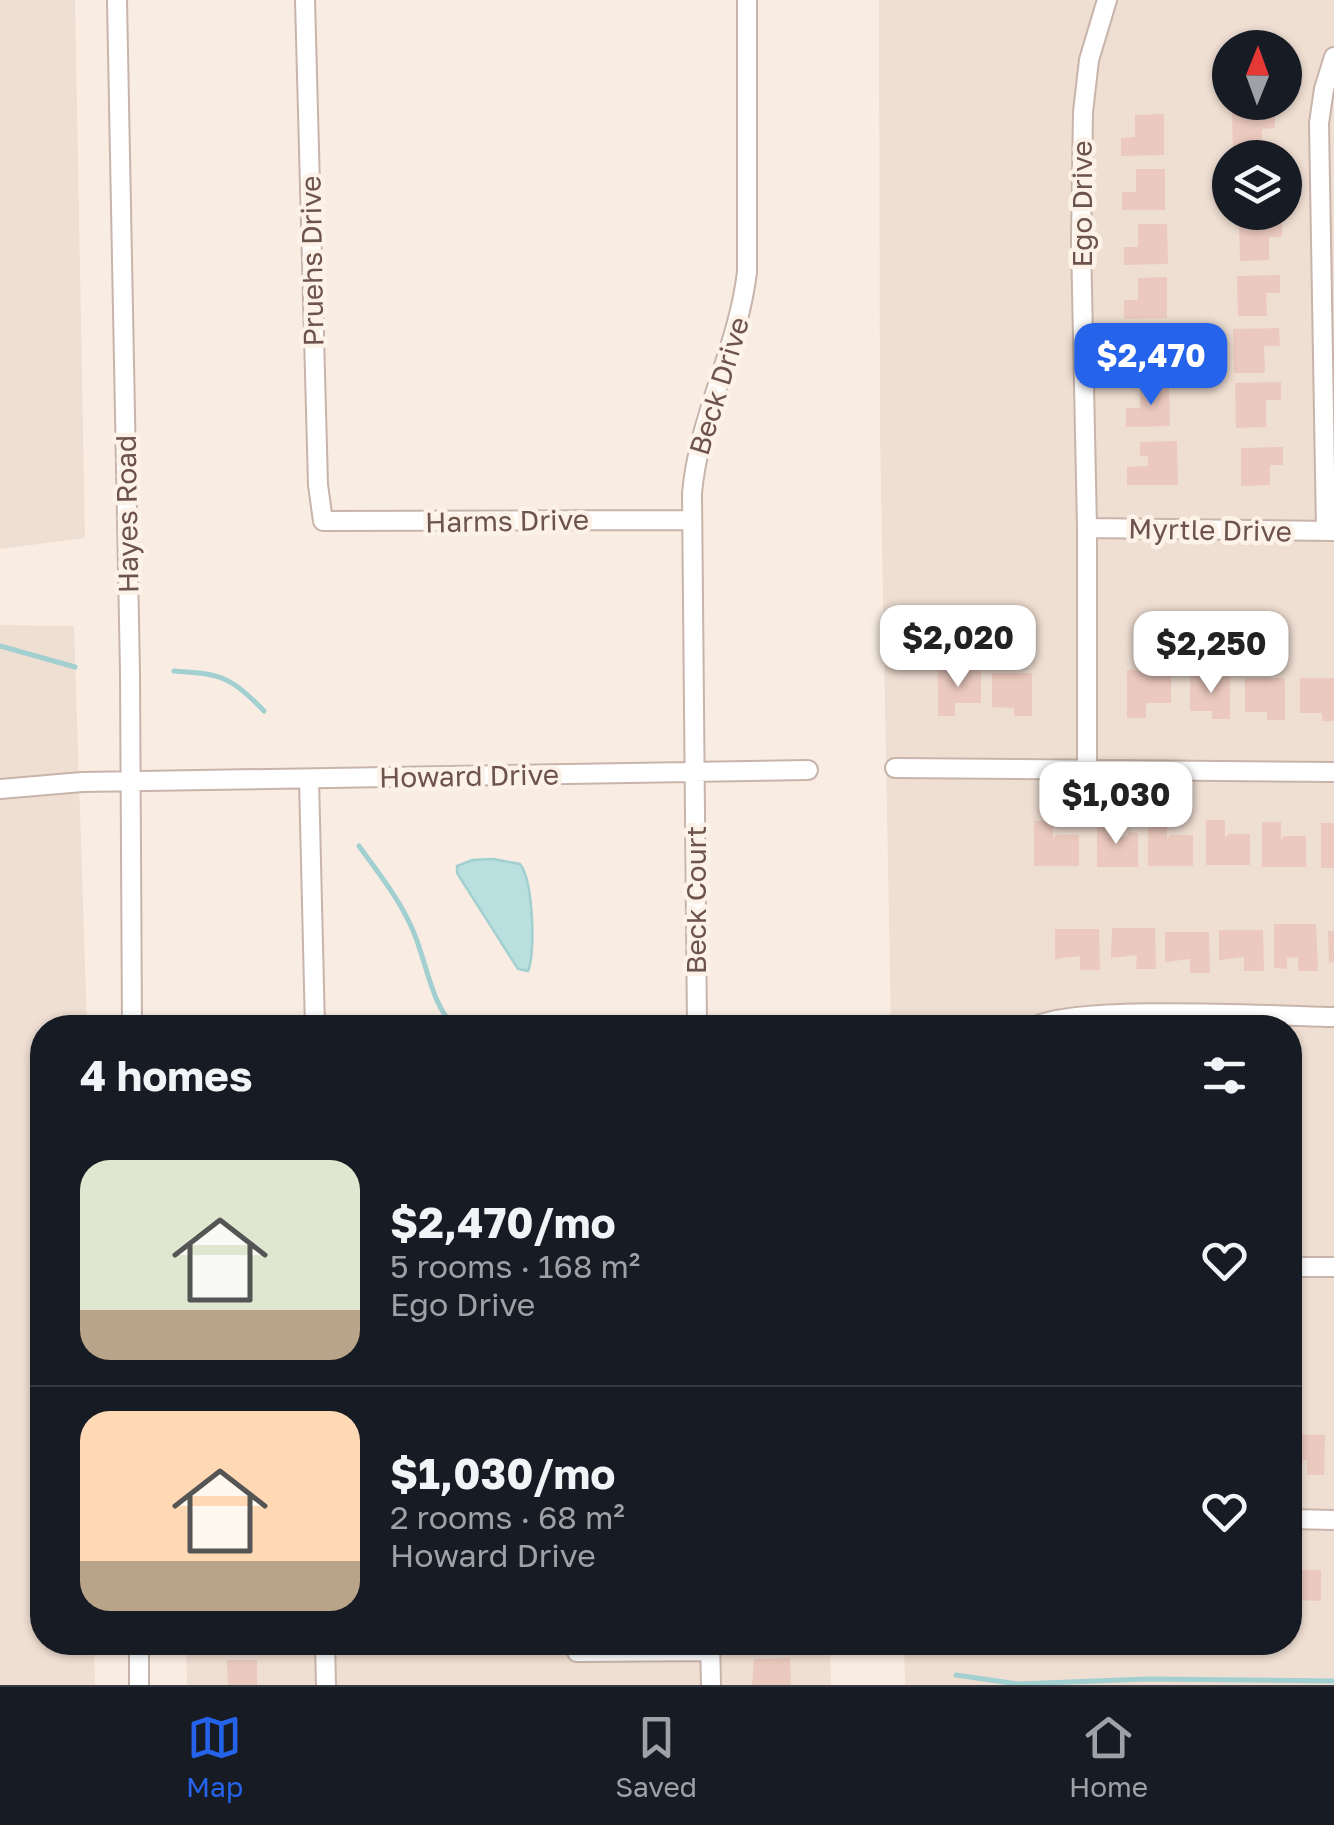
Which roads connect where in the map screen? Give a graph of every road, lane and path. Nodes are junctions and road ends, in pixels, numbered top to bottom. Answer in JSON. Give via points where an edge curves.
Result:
{"nodes":[{"id":1,"x":117,"y":0,"type":"edge"},
{"id":2,"x":305,"y":0,"type":"edge"},
{"id":3,"x":747,"y":0,"type":"edge"},
{"id":4,"x":1107,"y":0,"type":"edge"},
{"id":5,"x":1334,"y":56,"type":"edge"},
{"id":6,"x":692,"y":520,"type":"junction"},
{"id":7,"x":323,"y":521,"type":"joint"},
{"id":8,"x":1087,"y":528,"type":"junction"},
{"id":9,"x":1330,"y":531,"type":"edge"},
{"id":10,"x":896,"y":768,"type":"dead end"},
{"id":11,"x":808,"y":770,"type":"dead end"},
{"id":12,"x":1087,"y":770,"type":"junction"},
{"id":13,"x":695,"y":772,"type":"junction"},
{"id":14,"x":1334,"y":772,"type":"edge"},
{"id":15,"x":310,"y":779,"type":"junction"},
{"id":16,"x":130,"y":781,"type":"junction"},
{"id":17,"x":0,"y":789,"type":"edge"},
{"id":18,"x":132,"y":1015,"type":"edge"},
{"id":19,"x":315,"y":1015,"type":"edge"},
{"id":20,"x":697,"y":1015,"type":"edge"},
{"id":21,"x":1091,"y":1015,"type":"edge"},
{"id":22,"x":1177,"y":1015,"type":"edge"},
{"id":23,"x":1302,"y":1017,"type":"edge"},
{"id":24,"x":1334,"y":1017,"type":"edge"},
{"id":25,"x":1302,"y":1267,"type":"edge"},
{"id":26,"x":1334,"y":1268,"type":"edge"},
{"id":27,"x":1302,"y":1519,"type":"edge"},
{"id":28,"x":1334,"y":1520,"type":"edge"},
{"id":29,"x":138,"y":1655,"type":"edge"},
{"id":30,"x":325,"y":1655,"type":"edge"},
{"id":31,"x":710,"y":1655,"type":"edge"},
{"id":32,"x":139,"y":1685,"type":"edge"},
{"id":33,"x":326,"y":1685,"type":"edge"},
{"id":34,"x":711,"y":1685,"type":"edge"}],
"edges":[{"from":1,"to":16,"type":"street","name":"Hayes Road"},
{"from":2,"to":7,"type":"street","name":"Pruehs Drive"},
{"from":3,"to":6,"type":"street","name":"Beck Drive","via":[[747,272],[743,305],[699,442]]},
{"from":4,"to":8,"type":"street","name":"Ego Drive","via":[[1089,60],[1083,112]]},
{"from":5,"to":9,"type":"street","via":[[1319,124]]},
{"from":6,"to":7,"type":"street","name":"Harms Drive"},
{"from":6,"to":13,"type":"street","name":"Beck Drive"},
{"from":8,"to":9,"type":"street","name":"Myrtle Drive"},
{"from":8,"to":12,"type":"street","name":"Ego Drive"},
{"from":10,"to":12,"type":"street"},
{"from":11,"to":13,"type":"street","name":"Howard Drive"},
{"from":12,"to":14,"type":"street"},
{"from":13,"to":15,"type":"street","name":"Howard Drive"},
{"from":13,"to":20,"type":"street","name":"Beck Court"},
{"from":15,"to":16,"type":"street","name":"Howard Drive"},
{"from":15,"to":19,"type":"street"},
{"from":16,"to":17,"type":"street","name":"Howard Drive"},
{"from":16,"to":18,"type":"street","name":"Hayes Road"},
{"from":21,"to":22,"type":"street"},
{"from":23,"to":24,"type":"street"},
{"from":25,"to":26,"type":"street"},
{"from":27,"to":28,"type":"street"},
{"from":29,"to":32,"type":"street"},
{"from":30,"to":33,"type":"street"},
{"from":31,"to":34,"type":"street"}]}
